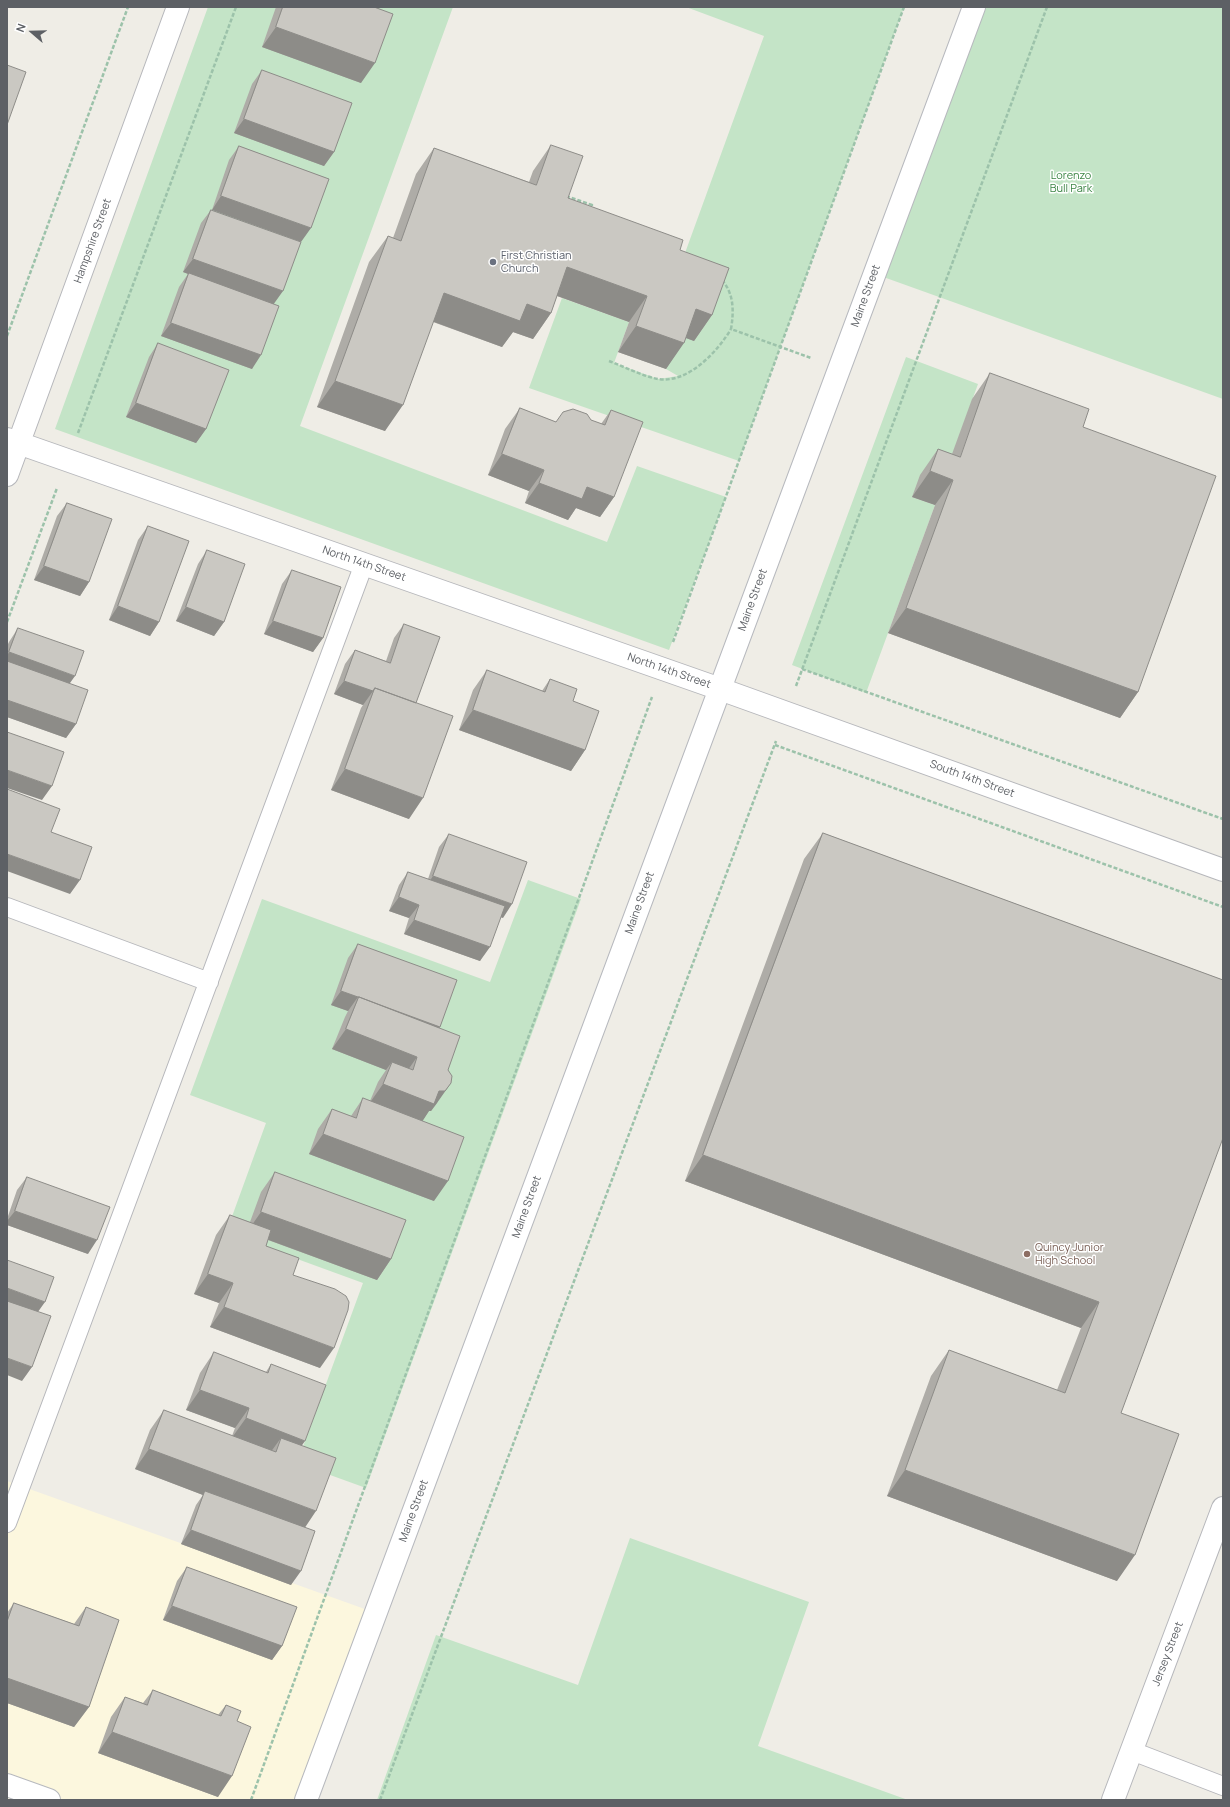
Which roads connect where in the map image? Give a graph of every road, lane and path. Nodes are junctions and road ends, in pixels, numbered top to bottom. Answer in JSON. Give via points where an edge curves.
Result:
{"nodes":[{"id":1,"x":128,"y":7,"type":"edge"},
{"id":2,"x":178,"y":7,"type":"edge"},
{"id":3,"x":236,"y":7,"type":"edge"},
{"id":4,"x":904,"y":7,"type":"edge"},
{"id":5,"x":974,"y":7,"type":"edge"},
{"id":6,"x":1047,"y":7,"type":"edge"},
{"id":7,"x":560,"y":194,"type":"edge"},
{"id":8,"x":589,"y":212,"type":"edge"},
{"id":9,"x":720,"y":278,"type":"edge"},
{"id":10,"x":731,"y":329,"type":"junction"},
{"id":11,"x":7,"y":336,"type":"edge"},
{"id":12,"x":781,"y":347,"type":"junction"},
{"id":13,"x":609,"y":361,"type":"dead end"},
{"id":14,"x":840,"y":368,"type":"junction"},
{"id":15,"x":13,"y":441,"type":"edge"},
{"id":16,"x":68,"y":459,"type":"junction"},
{"id":17,"x":7,"y":476,"type":"edge"},
{"id":18,"x":364,"y":564,"type":"junction"},
{"id":19,"x":7,"y":622,"type":"edge"},
{"id":20,"x":662,"y":669,"type":"junction"},
{"id":21,"x":802,"y":669,"type":"junction"},
{"id":22,"x":720,"y":689,"type":"junction"},
{"id":23,"x":787,"y":713,"type":"junction"},
{"id":24,"x":775,"y":745,"type":"junction"},
{"id":25,"x":1223,"y":819,"type":"edge"},
{"id":26,"x":1223,"y":870,"type":"edge"},
{"id":27,"x":7,"y":907,"type":"edge"},
{"id":28,"x":1223,"y":907,"type":"edge"},
{"id":29,"x":209,"y":982,"type":"junction"},
{"id":30,"x":14,"y":1484,"type":"edge"},
{"id":31,"x":1223,"y":1508,"type":"edge"},
{"id":32,"x":7,"y":1523,"type":"edge"},
{"id":33,"x":1132,"y":1751,"type":"junction"},
{"id":34,"x":7,"y":1785,"type":"edge"},
{"id":35,"x":1223,"y":1786,"type":"edge"},
{"id":36,"x":49,"y":1800,"type":"edge"},
{"id":37,"x":251,"y":1800,"type":"edge"},
{"id":38,"x":306,"y":1800,"type":"edge"},
{"id":39,"x":380,"y":1800,"type":"edge"},
{"id":40,"x":1113,"y":1800,"type":"edge"}],
"edges":[{"from":1,"to":11,"type":"path"},
{"from":2,"to":15,"type":"street","name":"Hampshire Street"},
{"from":3,"to":16,"type":"path"},
{"from":4,"to":12,"type":"path"},
{"from":5,"to":14,"type":"street","name":"Maine Street"},
{"from":6,"to":21,"type":"path"},
{"from":7,"to":8,"type":"path","via":[[592,205]]},
{"from":9,"to":10,"type":"path","via":[[731,296]]},
{"from":10,"to":12,"type":"path"},
{"from":10,"to":13,"type":"path","via":[[713,354],[694,369],[679,376],[658,379]]},
{"from":12,"to":14,"type":"path"},
{"from":12,"to":20,"type":"path"},
{"from":14,"to":22,"type":"street","name":"Maine Street"},
{"from":15,"to":16,"type":"street","name":"North 14th Street"},
{"from":15,"to":17,"type":"street","name":"Hampshire Street"},
{"from":16,"to":18,"type":"street","name":"North 14th Street"},
{"from":16,"to":19,"type":"path"},
{"from":18,"to":20,"type":"street","name":"North 14th Street"},
{"from":18,"to":29,"type":"lane"},
{"from":20,"to":22,"type":"street","name":"North 14th Street"},
{"from":20,"to":37,"type":"path"},
{"from":21,"to":23,"type":"path"},
{"from":21,"to":25,"type":"path"},
{"from":22,"to":23,"type":"street","name":"South 14th Street"},
{"from":22,"to":38,"type":"street","name":"Maine Street"},
{"from":23,"to":24,"type":"path"},
{"from":23,"to":26,"type":"street","name":"South 14th Street"},
{"from":24,"to":28,"type":"path"},
{"from":24,"to":39,"type":"path"},
{"from":27,"to":29,"type":"lane"},
{"from":29,"to":30,"type":"lane"},
{"from":30,"to":32,"type":"lane"},
{"from":31,"to":33,"type":"street","name":"Jersey Street"},
{"from":33,"to":35,"type":"lane"},
{"from":33,"to":40,"type":"street","name":"Jersey Street"},
{"from":34,"to":36,"type":"street"}]}
